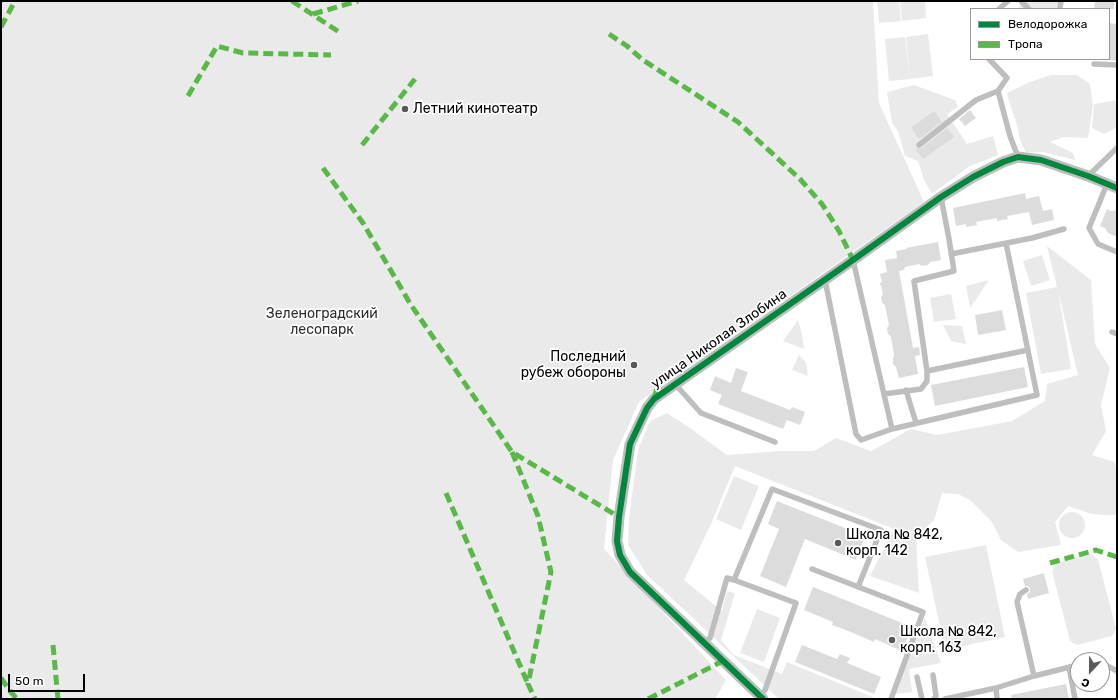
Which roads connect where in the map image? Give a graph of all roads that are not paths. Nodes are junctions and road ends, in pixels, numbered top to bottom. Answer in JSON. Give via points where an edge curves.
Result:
{"nodes":[{"id":1,"x":1008,"y":1,"type":"edge"},
{"id":2,"x":1000,"y":8,"type":"edge"},
{"id":3,"x":990,"y":60,"type":"edge"},
{"id":4,"x":1094,"y":64,"type":"dead end"},
{"id":5,"x":1117,"y":65,"type":"edge"},
{"id":6,"x":998,"y":91,"type":"junction"},
{"id":7,"x":919,"y":145,"type":"dead end"},
{"id":8,"x":1117,"y":148,"type":"edge"},
{"id":9,"x":1018,"y":157,"type":"junction"},
{"id":10,"x":1088,"y":176,"type":"junction"},
{"id":11,"x":1112,"y":186,"type":"edge"},
{"id":12,"x":941,"y":197,"type":"junction"},
{"id":13,"x":1064,"y":229,"type":"dead end"},
{"id":14,"x":1006,"y":243,"type":"junction"},
{"id":15,"x":1117,"y":252,"type":"edge"},
{"id":16,"x":952,"y":254,"type":"junction"},
{"id":17,"x":853,"y":260,"type":"junction"},
{"id":18,"x":825,"y":280,"type":"junction"},
{"id":19,"x":1028,"y":350,"type":"junction"},
{"id":20,"x":927,"y":371,"type":"junction"},
{"id":21,"x":675,"y":384,"type":"junction"},
{"id":22,"x":906,"y":390,"type":"junction"},
{"id":23,"x":884,"y":394,"type":"junction"},
{"id":24,"x":916,"y":423,"type":"junction"},
{"id":25,"x":892,"y":429,"type":"junction"},
{"id":26,"x":775,"y":442,"type":"dead end"},
{"id":27,"x":812,"y":569,"type":"dead end"},
{"id":28,"x":734,"y":580,"type":"junction"},
{"id":29,"x":858,"y":587,"type":"junction"},
{"id":30,"x":1026,"y":590,"type":"dead end"},
{"id":31,"x":704,"y":643,"type":"junction"},
{"id":32,"x":1069,"y":667,"type":"joint"},
{"id":33,"x":932,"y":675,"type":"dead end"},
{"id":34,"x":1034,"y":676,"type":"junction"},
{"id":35,"x":917,"y":677,"type":"dead end"},
{"id":36,"x":996,"y":688,"type":"junction"},
{"id":37,"x":760,"y":698,"type":"edge"},
{"id":38,"x":891,"y":699,"type":"edge"},
{"id":39,"x":922,"y":699,"type":"edge"},
{"id":40,"x":934,"y":699,"type":"edge"},
{"id":41,"x":945,"y":699,"type":"edge"},
{"id":42,"x":997,"y":699,"type":"edge"},
{"id":43,"x":1075,"y":699,"type":"edge"}],
"edges":[{"from":1,"to":2,"type":"lane"},
{"from":3,"to":6,"type":"lane","via":[[1007,78]]},
{"from":4,"to":5,"type":"lane"},
{"from":6,"to":7,"type":"lane","via":[[976,100]]},
{"from":6,"to":9,"type":"lane"},
{"from":8,"to":10,"type":"lane"},
{"from":9,"to":10,"type":"street","name":"улица Николая Злобина","via":[[1041,160]]},
{"from":9,"to":12,"type":"street","name":"улица Николая Злобина","via":[[973,177]]},
{"from":10,"to":11,"type":"street","name":"улица Николая Злобина"},
{"from":11,"to":15,"type":"lane","via":[[1089,228],[1098,244]]},
{"from":12,"to":16,"type":"lane"},
{"from":12,"to":17,"type":"street","name":"улица Николая Злобина"},
{"from":13,"to":14,"type":"lane"},
{"from":14,"to":16,"type":"lane"},
{"from":14,"to":19,"type":"lane"},
{"from":16,"to":20,"type":"lane","via":[[954,271],[914,281]]},
{"from":17,"to":18,"type":"street","name":"улица Николая Злобина"},
{"from":17,"to":23,"type":"lane"},
{"from":18,"to":21,"type":"street","name":"улица Николая Злобина"},
{"from":18,"to":25,"type":"lane","via":[[856,434],[861,440]]},
{"from":19,"to":20,"type":"lane"},
{"from":19,"to":24,"type":"lane","via":[[1037,395]]},
{"from":20,"to":22,"type":"lane","via":[[927,381],[921,389]]},
{"from":21,"to":26,"type":"lane","via":[[701,413]]},
{"from":21,"to":31,"type":"street","name":"улица Николая Злобина","via":[[654,399],[647,408],[630,444],[618,541],[620,555],[630,572]]},
{"from":22,"to":23,"type":"lane"},
{"from":22,"to":24,"type":"lane"},
{"from":23,"to":25,"type":"lane"},
{"from":24,"to":25,"type":"lane"},
{"from":27,"to":29,"type":"lane"},
{"from":28,"to":29,"type":"lane","via":[[772,489],[881,530]]},
{"from":28,"to":31,"type":"lane","via":[[727,578],[710,638]]},
{"from":28,"to":37,"type":"lane","via":[[796,603]]},
{"from":29,"to":38,"type":"lane","via":[[923,612]]},
{"from":30,"to":34,"type":"lane","via":[[1020,594],[1017,602]]},
{"from":31,"to":37,"type":"street","name":"улица Николая Злобина"},
{"from":32,"to":34,"type":"lane"},
{"from":32,"to":43,"type":"lane"},
{"from":33,"to":40,"type":"lane","via":[[936,696]]},
{"from":34,"to":36,"type":"lane"},
{"from":35,"to":39,"type":"lane"},
{"from":36,"to":41,"type":"lane"},
{"from":36,"to":42,"type":"lane"}]}
